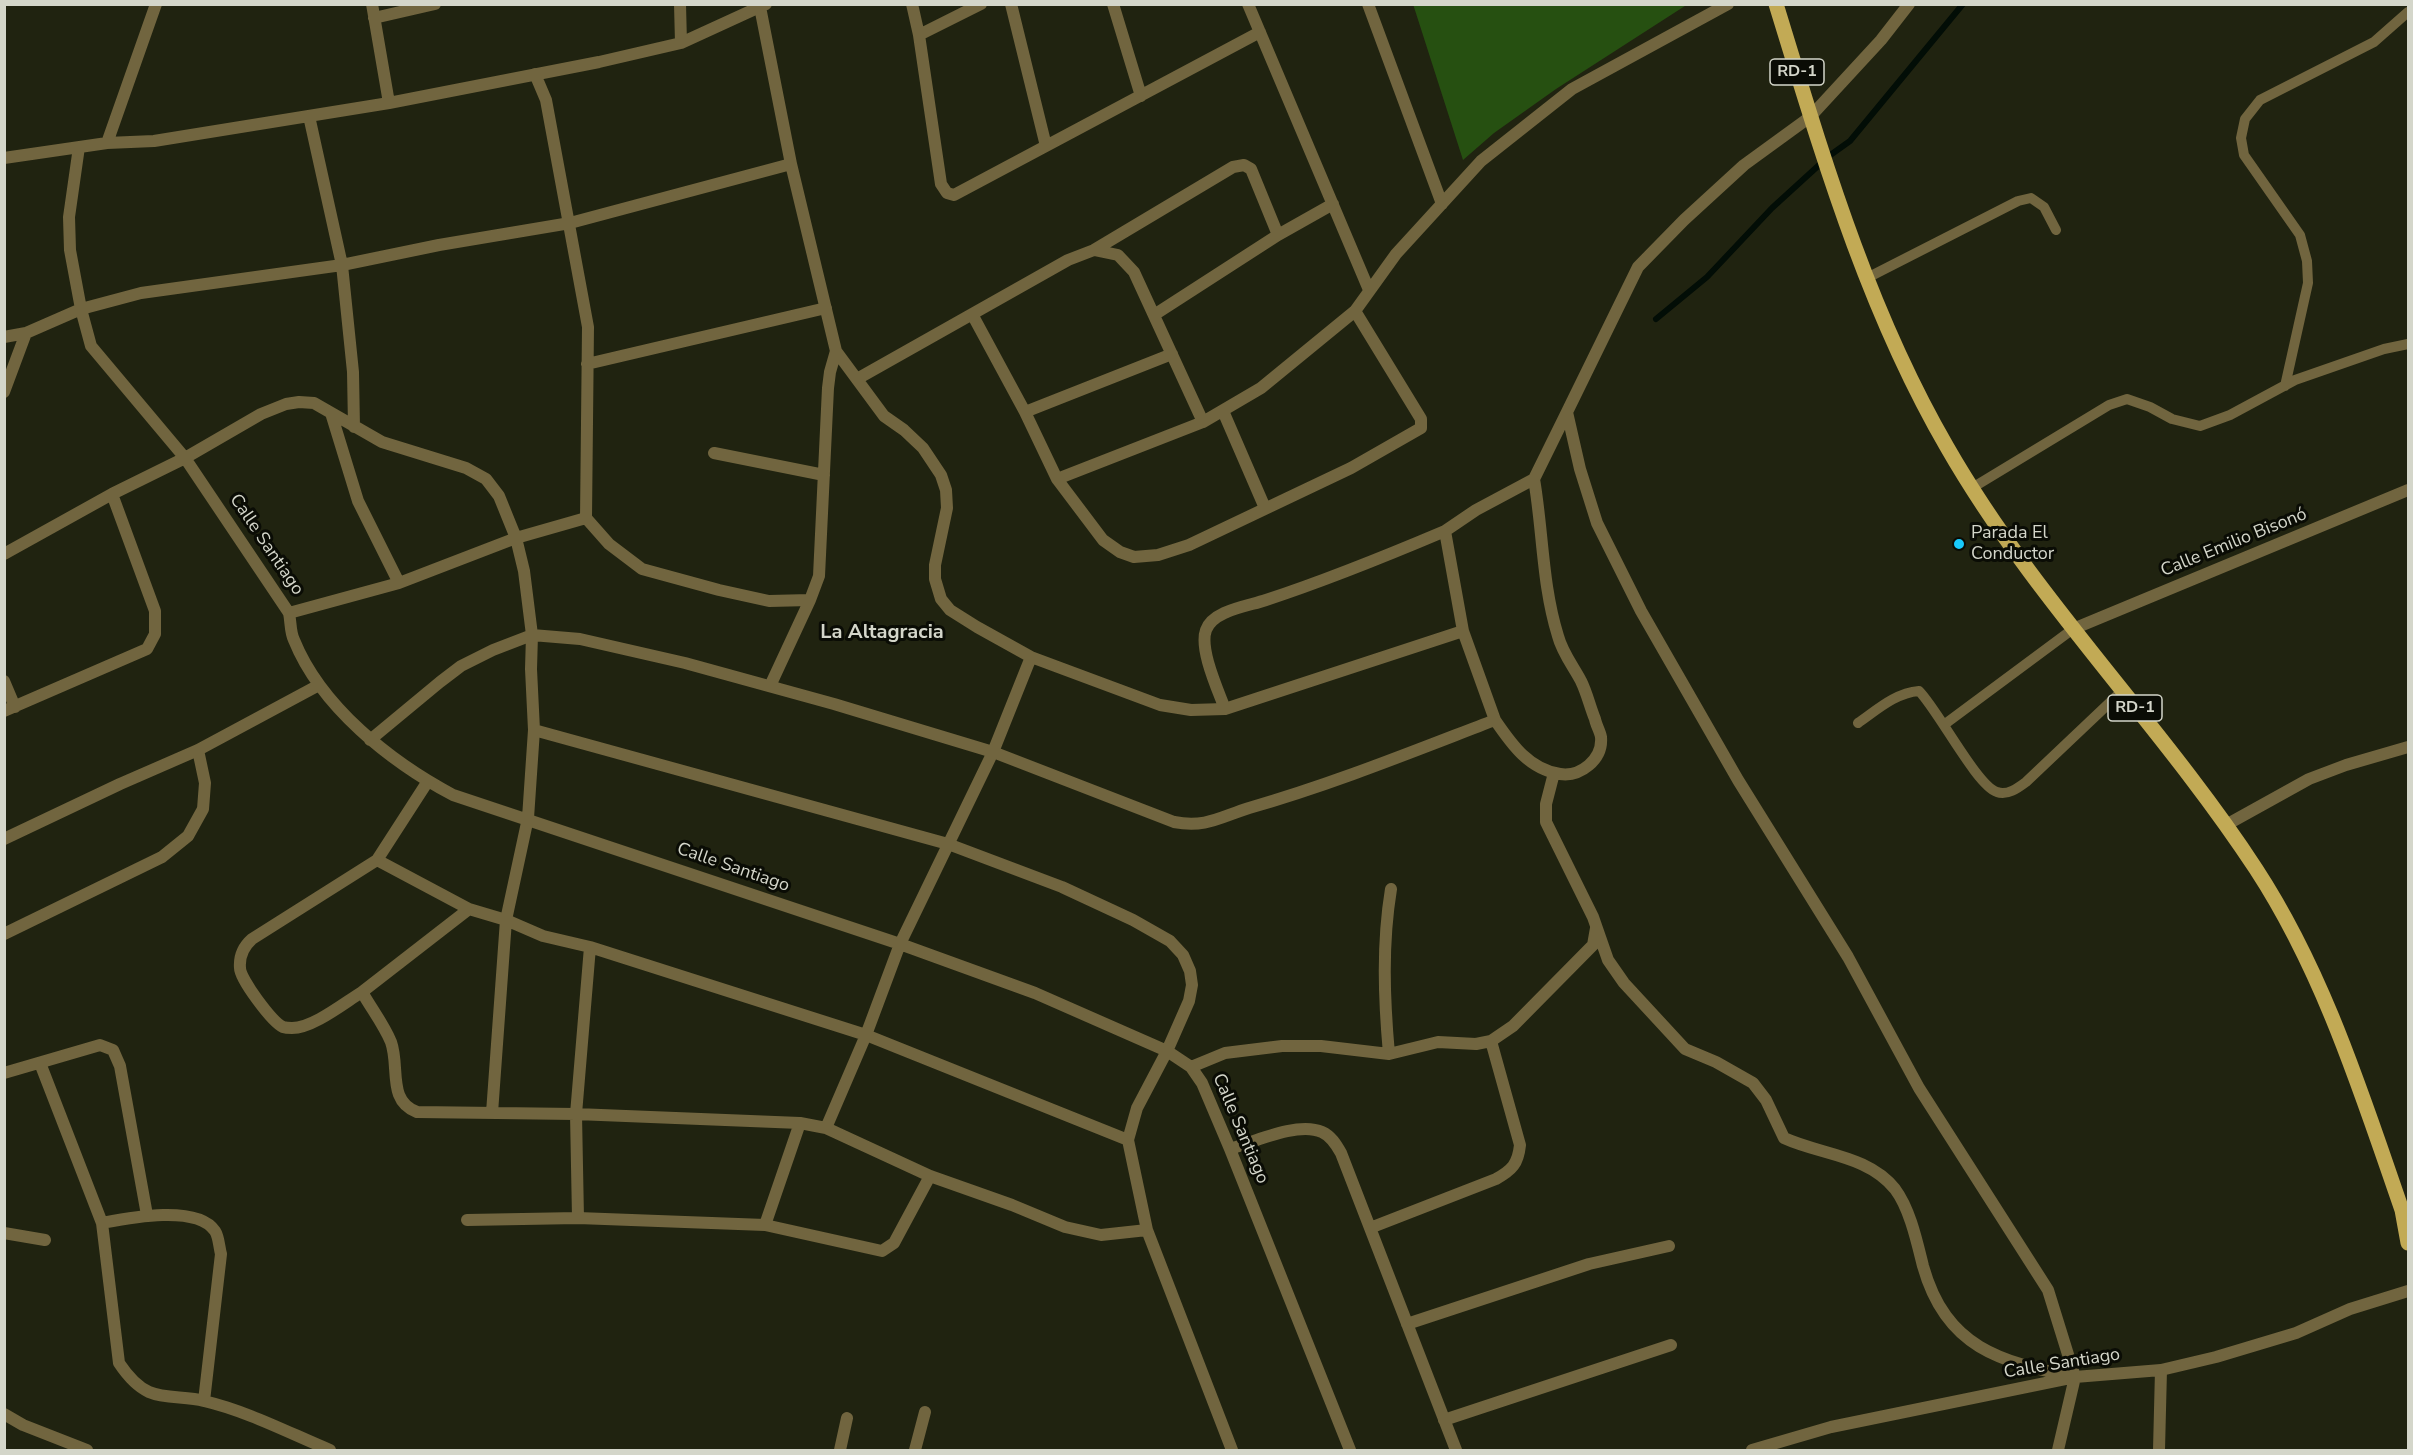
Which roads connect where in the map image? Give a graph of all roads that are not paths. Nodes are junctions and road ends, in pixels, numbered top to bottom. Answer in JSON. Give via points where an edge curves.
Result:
{"nodes":[{"id":1,"x":156,"y":4,"type":"edge"},
{"id":2,"x":372,"y":4,"type":"edge"},
{"id":3,"x":435,"y":4,"type":"edge"},
{"id":4,"x":680,"y":4,"type":"edge"},
{"id":5,"x":912,"y":4,"type":"edge"},
{"id":6,"x":981,"y":4,"type":"edge"},
{"id":7,"x":1011,"y":4,"type":"edge"},
{"id":8,"x":1113,"y":4,"type":"edge"},
{"id":9,"x":1248,"y":4,"type":"edge"},
{"id":10,"x":1368,"y":4,"type":"edge"},
{"id":11,"x":1728,"y":4,"type":"edge"},
{"id":12,"x":1776,"y":4,"type":"edge"},
{"id":13,"x":1909,"y":4,"type":"edge"},
{"id":14,"x":763,"y":6,"type":"edge"},
{"id":15,"x":2409,"y":12,"type":"edge"},
{"id":16,"x":374,"y":18,"type":"junction"},
{"id":17,"x":1260,"y":32,"type":"junction"},
{"id":18,"x":919,"y":35,"type":"junction"},
{"id":19,"x":681,"y":43,"type":"junction"},
{"id":20,"x":535,"y":74,"type":"junction"},
{"id":21,"x":1141,"y":96,"type":"junction"},
{"id":22,"x":389,"y":103,"type":"junction"},
{"id":23,"x":309,"y":116,"type":"junction"},
{"id":24,"x":1810,"y":117,"type":"junction"},
{"id":25,"x":106,"y":142,"type":"junction"},
{"id":26,"x":1046,"y":146,"type":"junction"},
{"id":27,"x":79,"y":147,"type":"junction"},
{"id":28,"x":4,"y":158,"type":"edge"},
{"id":29,"x":791,"y":164,"type":"junction"},
{"id":30,"x":1333,"y":204,"type":"junction"},
{"id":31,"x":1442,"y":204,"type":"junction"},
{"id":32,"x":570,"y":223,"type":"junction"},
{"id":33,"x":2056,"y":230,"type":"dead end"},
{"id":34,"x":1278,"y":235,"type":"junction"},
{"id":35,"x":1094,"y":250,"type":"junction"},
{"id":36,"x":342,"y":265,"type":"junction"},
{"id":37,"x":1865,"y":279,"type":"junction"},
{"id":38,"x":1369,"y":290,"type":"junction"},
{"id":39,"x":826,"y":308,"type":"junction"},
{"id":40,"x":81,"y":309,"type":"junction"},
{"id":41,"x":1355,"y":311,"type":"junction"},
{"id":42,"x":972,"y":314,"type":"junction"},
{"id":43,"x":1154,"y":315,"type":"junction"},
{"id":44,"x":26,"y":333,"type":"junction"},
{"id":45,"x":4,"y":337,"type":"edge"},
{"id":46,"x":2409,"y":344,"type":"edge"},
{"id":47,"x":836,"y":351,"type":"junction"},
{"id":48,"x":1172,"y":354,"type":"junction"},
{"id":49,"x":587,"y":364,"type":"junction"},
{"id":50,"x":857,"y":380,"type":"junction"},
{"id":51,"x":2285,"y":386,"type":"junction"},
{"id":52,"x":4,"y":392,"type":"edge"},
{"id":53,"x":1223,"y":411,"type":"junction"},
{"id":54,"x":1025,"y":412,"type":"junction"},
{"id":55,"x":1567,"y":412,"type":"junction"},
{"id":56,"x":331,"y":413,"type":"junction"},
{"id":57,"x":1203,"y":422,"type":"junction"},
{"id":58,"x":354,"y":427,"type":"junction"},
{"id":59,"x":714,"y":453,"type":"dead end"},
{"id":60,"x":185,"y":458,"type":"junction"},
{"id":61,"x":824,"y":475,"type":"junction"},
{"id":62,"x":1057,"y":479,"type":"junction"},
{"id":63,"x":1534,"y":479,"type":"junction"},
{"id":64,"x":1972,"y":488,"type":"junction"},
{"id":65,"x":2409,"y":490,"type":"edge"},
{"id":66,"x":112,"y":494,"type":"junction"},
{"id":67,"x":1265,"y":508,"type":"junction"},
{"id":68,"x":586,"y":518,"type":"junction"},
{"id":69,"x":1445,"y":531,"type":"junction"},
{"id":70,"x":516,"y":538,"type":"junction"},
{"id":71,"x":4,"y":554,"type":"edge"},
{"id":72,"x":399,"y":583,"type":"junction"},
{"id":73,"x":810,"y":600,"type":"junction"},
{"id":74,"x":289,"y":613,"type":"junction"},
{"id":75,"x":2073,"y":629,"type":"junction"},
{"id":76,"x":1463,"y":631,"type":"junction"},
{"id":77,"x":532,"y":635,"type":"junction"},
{"id":78,"x":1031,"y":657,"type":"junction"},
{"id":79,"x":4,"y":681,"type":"edge"},
{"id":80,"x":319,"y":685,"type":"junction"},
{"id":81,"x":770,"y":686,"type":"junction"},
{"id":82,"x":2122,"y":691,"type":"junction"},
{"id":83,"x":10,"y":709,"type":"edge"},
{"id":84,"x":1226,"y":709,"type":"junction"},
{"id":85,"x":1495,"y":720,"type":"junction"},
{"id":86,"x":1858,"y":723,"type":"dead end"},
{"id":87,"x":1945,"y":724,"type":"junction"},
{"id":88,"x":534,"y":730,"type":"junction"},
{"id":89,"x":370,"y":740,"type":"junction"},
{"id":90,"x":2409,"y":747,"type":"edge"},
{"id":91,"x":198,"y":750,"type":"junction"},
{"id":92,"x":993,"y":752,"type":"junction"},
{"id":93,"x":1554,"y":773,"type":"junction"},
{"id":94,"x":428,"y":781,"type":"junction"},
{"id":95,"x":528,"y":818,"type":"junction"},
{"id":96,"x":2226,"y":825,"type":"junction"},
{"id":97,"x":4,"y":839,"type":"edge"},
{"id":98,"x":948,"y":844,"type":"junction"},
{"id":99,"x":377,"y":860,"type":"junction"},
{"id":100,"x":1391,"y":889,"type":"dead end"},
{"id":101,"x":469,"y":909,"type":"junction"},
{"id":102,"x":506,"y":920,"type":"junction"},
{"id":103,"x":1596,"y":928,"type":"junction"},
{"id":104,"x":4,"y":934,"type":"edge"},
{"id":105,"x":900,"y":944,"type":"junction"},
{"id":106,"x":590,"y":947,"type":"junction"},
{"id":107,"x":362,"y":992,"type":"junction"},
{"id":108,"x":867,"y":1035,"type":"junction"},
{"id":109,"x":1491,"y":1041,"type":"junction"},
{"id":110,"x":1167,"y":1051,"type":"junction"},
{"id":111,"x":1389,"y":1054,"type":"junction"},
{"id":112,"x":40,"y":1063,"type":"junction"},
{"id":113,"x":1191,"y":1067,"type":"junction"},
{"id":114,"x":4,"y":1073,"type":"edge"},
{"id":115,"x":492,"y":1113,"type":"junction"},
{"id":116,"x":576,"y":1114,"type":"junction"},
{"id":117,"x":800,"y":1123,"type":"junction"},
{"id":118,"x":826,"y":1128,"type":"junction"},
{"id":119,"x":1128,"y":1140,"type":"junction"},
{"id":120,"x":1230,"y":1149,"type":"junction"},
{"id":121,"x":930,"y":1176,"type":"junction"},
{"id":122,"x":147,"y":1215,"type":"junction"},
{"id":123,"x":578,"y":1218,"type":"junction"},
{"id":124,"x":467,"y":1220,"type":"dead end"},
{"id":125,"x":102,"y":1223,"type":"junction"},
{"id":126,"x":765,"y":1225,"type":"junction"},
{"id":127,"x":1370,"y":1228,"type":"junction"},
{"id":128,"x":1147,"y":1230,"type":"junction"},
{"id":129,"x":4,"y":1233,"type":"edge"},
{"id":130,"x":45,"y":1240,"type":"dead end"},
{"id":131,"x":2409,"y":1243,"type":"edge"},
{"id":132,"x":1669,"y":1246,"type":"dead end"},
{"id":133,"x":2409,"y":1291,"type":"edge"},
{"id":134,"x":1407,"y":1324,"type":"junction"},
{"id":135,"x":1671,"y":1345,"type":"dead end"},
{"id":136,"x":2161,"y":1370,"type":"junction"},
{"id":137,"x":2075,"y":1377,"type":"junction"},
{"id":138,"x":204,"y":1401,"type":"junction"},
{"id":139,"x":925,"y":1412,"type":"dead end"},
{"id":140,"x":4,"y":1414,"type":"edge"},
{"id":141,"x":847,"y":1418,"type":"dead end"},
{"id":142,"x":1444,"y":1419,"type":"junction"},
{"id":143,"x":87,"y":1450,"type":"edge"},
{"id":144,"x":330,"y":1450,"type":"edge"},
{"id":145,"x":840,"y":1450,"type":"edge"},
{"id":146,"x":915,"y":1450,"type":"edge"},
{"id":147,"x":1232,"y":1450,"type":"edge"},
{"id":148,"x":1350,"y":1450,"type":"edge"},
{"id":149,"x":1456,"y":1450,"type":"edge"},
{"id":150,"x":1752,"y":1450,"type":"edge"},
{"id":151,"x":2058,"y":1450,"type":"edge"},
{"id":152,"x":2159,"y":1450,"type":"edge"}],
"edges":[{"from":1,"to":25,"type":"street"},
{"from":2,"to":16,"type":"street"},
{"from":3,"to":16,"type":"street"},
{"from":4,"to":19,"type":"street"},
{"from":5,"to":18,"type":"street"},
{"from":6,"to":18,"type":"street"},
{"from":7,"to":26,"type":"street"},
{"from":8,"to":21,"type":"street"},
{"from":9,"to":17,"type":"street"},
{"from":10,"to":31,"type":"street"},
{"from":11,"to":31,"type":"street","via":[[1572,88],[1481,161]]},
{"from":12,"to":24,"type":"main road","number":"RD-1"},
{"from":13,"to":24,"type":"street"},
{"from":14,"to":19,"type":"street"},
{"from":14,"to":29,"type":"street"},
{"from":15,"to":51,"type":"lane","via":[[2374,42],[2260,100],[2245,119],[2241,138],[2244,155],[2300,235],[2307,261],[2308,283]]},
{"from":16,"to":22,"type":"street"},
{"from":17,"to":21,"type":"street"},
{"from":17,"to":30,"type":"street"},
{"from":18,"to":26,"type":"street","via":[[940,184],[946,194],[954,195]]},
{"from":19,"to":20,"type":"street"},
{"from":20,"to":22,"type":"street"},
{"from":20,"to":32,"type":"street","via":[[546,100]]},
{"from":21,"to":26,"type":"street"},
{"from":22,"to":23,"type":"street"},
{"from":23,"to":25,"type":"street","via":[[154,141]]},
{"from":23,"to":36,"type":"street"},
{"from":24,"to":37,"type":"main road","number":"RD-1"},
{"from":24,"to":55,"type":"street","via":[[1744,165],[1638,267]]},
{"from":25,"to":27,"type":"street"},
{"from":27,"to":28,"type":"street"},
{"from":27,"to":40,"type":"street","name":"Calle Santiago","via":[[69,217],[70,250]]},
{"from":29,"to":32,"type":"street"},
{"from":29,"to":39,"type":"street"},
{"from":30,"to":34,"type":"street"},
{"from":30,"to":38,"type":"street"},
{"from":31,"to":38,"type":"street"},
{"from":32,"to":36,"type":"street"},
{"from":32,"to":49,"type":"street","via":[[588,327]]},
{"from":33,"to":37,"type":"lane","via":[[2044,207],[2031,198],[2018,201]]},
{"from":34,"to":35,"type":"street","via":[[1251,169],[1244,165],[1233,167]]},
{"from":34,"to":43,"type":"street"},
{"from":35,"to":42,"type":"street","via":[[1068,260]]},
{"from":35,"to":43,"type":"street","via":[[1118,255],[1134,272]]},
{"from":36,"to":40,"type":"street","via":[[141,293]]},
{"from":36,"to":58,"type":"street"},
{"from":37,"to":64,"type":"main road","number":"RD-1","via":[[1901,361]]},
{"from":38,"to":41,"type":"street"},
{"from":39,"to":47,"type":"street"},
{"from":39,"to":49,"type":"street"},
{"from":40,"to":44,"type":"street"},
{"from":40,"to":60,"type":"street","name":"Calle Santiago","via":[[92,346]]},
{"from":41,"to":53,"type":"street","via":[[1261,388]]},
{"from":41,"to":67,"type":"street","via":[[1423,424],[1409,436],[1350,468]]},
{"from":42,"to":50,"type":"street"},
{"from":42,"to":54,"type":"street"},
{"from":43,"to":48,"type":"street"},
{"from":44,"to":45,"type":"street"},
{"from":44,"to":52,"type":"street"},
{"from":46,"to":51,"type":"lane","via":[[2384,349]]},
{"from":47,"to":50,"type":"street"},
{"from":47,"to":61,"type":"street","via":[[830,372]]},
{"from":48,"to":54,"type":"street"},
{"from":48,"to":57,"type":"street"},
{"from":49,"to":68,"type":"street"},
{"from":50,"to":78,"type":"street","via":[[884,416],[923,448],[941,475],[947,508],[935,579],[941,599],[950,610]]},
{"from":51,"to":64,"type":"lane","via":[[2200,426],[2172,419],[2127,399],[2109,405]]},
{"from":53,"to":57,"type":"street"},
{"from":53,"to":67,"type":"street"},
{"from":54,"to":62,"type":"street"},
{"from":55,"to":63,"type":"street"},
{"from":55,"to":137,"type":"street","via":[[1597,523],[1641,611],[1738,780],[1848,957],[1919,1088],[2048,1290]]},
{"from":56,"to":58,"type":"street"},
{"from":56,"to":60,"type":"street","via":[[314,404],[286,404]]},
{"from":56,"to":72,"type":"street","via":[[358,501]]},
{"from":57,"to":62,"type":"street"},
{"from":58,"to":70,"type":"street","via":[[382,442],[466,468],[486,479],[499,496]]},
{"from":59,"to":61,"type":"street"},
{"from":60,"to":66,"type":"street"},
{"from":60,"to":74,"type":"street","name":"Calle Santiago"},
{"from":61,"to":73,"type":"street","via":[[819,576]]},
{"from":62,"to":67,"type":"street","via":[[1103,540],[1134,556],[1158,555],[1189,545]]},
{"from":63,"to":69,"type":"street"},
{"from":63,"to":93,"type":"street","via":[[1549,601],[1558,639],[1582,684],[1601,738],[1596,756],[1586,769],[1570,775]]},
{"from":64,"to":75,"type":"main road","number":"RD-1"},
{"from":65,"to":75,"type":"street","name":"Calle Emilio Bisonó"},
{"from":66,"to":71,"type":"street"},
{"from":66,"to":83,"type":"street","via":[[154,611],[155,634],[147,649]]},
{"from":68,"to":70,"type":"street"},
{"from":68,"to":73,"type":"street","via":[[609,544],[642,569],[769,601]]},
{"from":69,"to":76,"type":"street"},
{"from":69,"to":84,"type":"street","via":[[1213,620],[1206,630],[1206,646]]},
{"from":70,"to":72,"type":"street"},
{"from":70,"to":77,"type":"street"},
{"from":72,"to":74,"type":"street"},
{"from":73,"to":81,"type":"street"},
{"from":74,"to":80,"type":"street","name":"Calle Santiago","via":[[293,639]]},
{"from":75,"to":82,"type":"main road","number":"RD-1"},
{"from":75,"to":87,"type":"lane"},
{"from":76,"to":84,"type":"street"},
{"from":76,"to":85,"type":"street"},
{"from":77,"to":81,"type":"street","via":[[580,639]]},
{"from":77,"to":88,"type":"street"},
{"from":77,"to":89,"type":"street","via":[[461,666]]},
{"from":78,"to":84,"type":"street","via":[[1160,705],[1191,710]]},
{"from":78,"to":92,"type":"street"},
{"from":79,"to":83,"type":"street"},
{"from":80,"to":89,"type":"street","name":"Calle Santiago"},
{"from":80,"to":91,"type":"street"},
{"from":81,"to":92,"type":"street"},
{"from":82,"to":87,"type":"lane","via":[[2014,791],[1998,793],[1986,786]]},
{"from":82,"to":96,"type":"main road","number":"RD-1"},
{"from":85,"to":92,"type":"street","via":[[1298,794],[1199,825],[1174,822]]},
{"from":85,"to":93,"type":"street","via":[[1529,761]]},
{"from":86,"to":87,"type":"lane","via":[[1896,696],[1919,690]]},
{"from":88,"to":95,"type":"street"},
{"from":88,"to":98,"type":"street"},
{"from":89,"to":94,"type":"street","name":"Calle Santiago"},
{"from":90,"to":96,"type":"street","via":[[2309,779]]},
{"from":91,"to":97,"type":"street"},
{"from":91,"to":104,"type":"street","via":[[205,783],[202,809],[188,836],[162,857]]},
{"from":92,"to":98,"type":"street"},
{"from":93,"to":103,"type":"street","via":[[1546,822]]},
{"from":94,"to":95,"type":"street","name":"Calle Santiago","via":[[453,795]]},
{"from":94,"to":99,"type":"street"},
{"from":95,"to":102,"type":"street"},
{"from":95,"to":105,"type":"street","name":"Calle Santiago"},
{"from":96,"to":131,"type":"main road","number":"RD-1","via":[[2284,918],[2327,1004],[2402,1210]]},
{"from":98,"to":105,"type":"street"},
{"from":98,"to":110,"type":"street","via":[[1062,887],[1170,941],[1183,955],[1192,985]]},
{"from":99,"to":101,"type":"street"},
{"from":99,"to":107,"type":"street","via":[[252,939],[240,957],[239,970],[244,982],[283,1027],[308,1025]]},
{"from":100,"to":111,"type":"street","via":[[1385,924],[1384,994]]},
{"from":101,"to":102,"type":"street"},
{"from":101,"to":107,"type":"street"},
{"from":102,"to":106,"type":"street","via":[[543,936]]},
{"from":102,"to":115,"type":"street"},
{"from":103,"to":109,"type":"street","via":[[1593,945],[1513,1026]]},
{"from":103,"to":137,"type":"street","via":[[1608,960],[1624,983],[1685,1049],[1753,1083],[1784,1138],[1867,1166],[1895,1190],[1912,1225],[1926,1277],[1940,1308],[1956,1330],[1989,1353],[2022,1366]]},
{"from":105,"to":108,"type":"street"},
{"from":105,"to":110,"type":"street","name":"Calle Santiago","via":[[1035,993]]},
{"from":106,"to":108,"type":"street"},
{"from":106,"to":116,"type":"street"},
{"from":107,"to":115,"type":"street","via":[[390,1042],[398,1097],[407,1109]]},
{"from":108,"to":118,"type":"street"},
{"from":108,"to":119,"type":"street"},
{"from":109,"to":111,"type":"street","via":[[1438,1042]]},
{"from":109,"to":127,"type":"street","via":[[1520,1145],[1512,1170]]},
{"from":110,"to":113,"type":"street","name":"Calle Santiago"},
{"from":110,"to":119,"type":"street","via":[[1137,1108]]},
{"from":111,"to":113,"type":"street","via":[[1282,1046],[1225,1053]]},
{"from":112,"to":114,"type":"street"},
{"from":112,"to":122,"type":"street","via":[[100,1045],[113,1050],[120,1066]]},
{"from":112,"to":125,"type":"street"},
{"from":113,"to":120,"type":"street","name":"Calle Santiago","via":[[1202,1083]]},
{"from":115,"to":116,"type":"street"},
{"from":116,"to":117,"type":"street"},
{"from":116,"to":123,"type":"street"},
{"from":117,"to":118,"type":"street"},
{"from":117,"to":126,"type":"street"},
{"from":118,"to":121,"type":"street"},
{"from":119,"to":128,"type":"street"},
{"from":120,"to":127,"type":"street","via":[[1290,1130],[1323,1132],[1341,1153]]},
{"from":120,"to":148,"type":"street","name":"Calle Santiago"},
{"from":121,"to":126,"type":"street","via":[[894,1243],[882,1251]]},
{"from":121,"to":128,"type":"street","via":[[1065,1227],[1101,1235]]},
{"from":122,"to":125,"type":"street"},
{"from":122,"to":138,"type":"street","via":[[181,1216],[206,1223],[216,1232],[221,1254]]},
{"from":123,"to":124,"type":"street"},
{"from":123,"to":126,"type":"street"},
{"from":125,"to":138,"type":"street","via":[[119,1364],[134,1383],[150,1392]]},
{"from":127,"to":134,"type":"street"},
{"from":128,"to":147,"type":"street"},
{"from":129,"to":130,"type":"street"},
{"from":132,"to":134,"type":"street","via":[[1589,1264]]},
{"from":133,"to":136,"type":"street","name":"Calle Santiago","via":[[2350,1309],[2296,1333]]},
{"from":134,"to":142,"type":"street"},
{"from":135,"to":142,"type":"street"},
{"from":136,"to":137,"type":"street","name":"Calle Santiago"},
{"from":136,"to":152,"type":"street"},
{"from":137,"to":150,"type":"street","name":"Calle Santiago","via":[[1831,1426]]},
{"from":137,"to":151,"type":"street"},
{"from":138,"to":144,"type":"street"},
{"from":139,"to":146,"type":"street"},
{"from":140,"to":143,"type":"street"},
{"from":141,"to":145,"type":"street"},
{"from":142,"to":149,"type":"street"}]}
